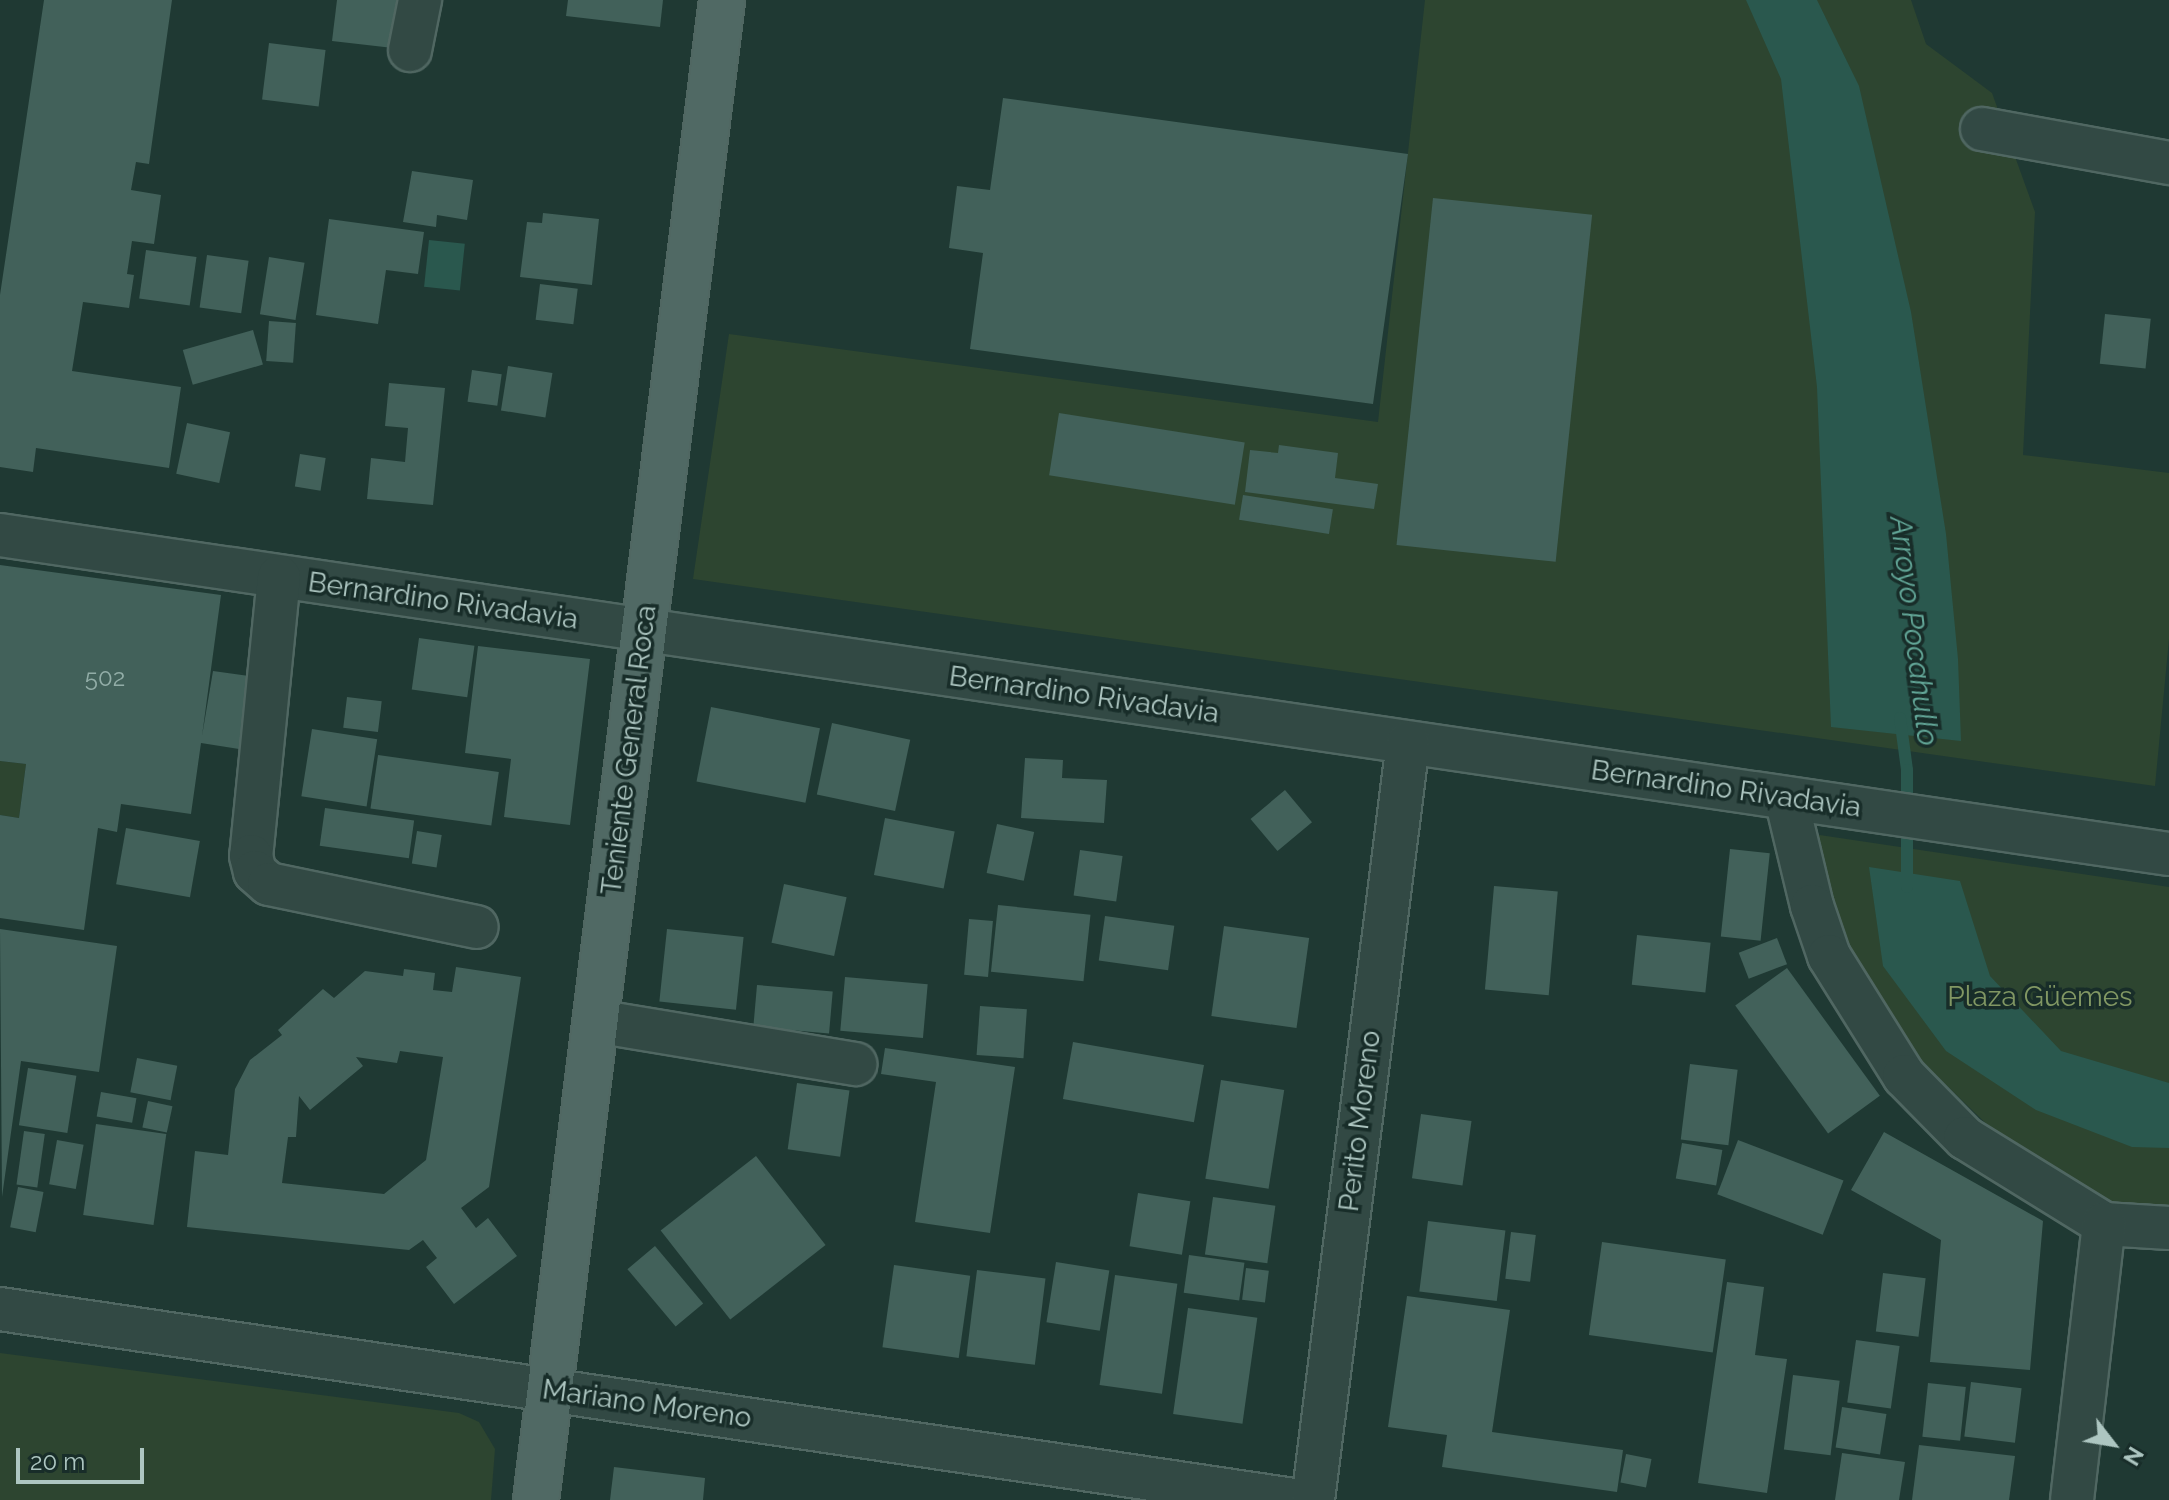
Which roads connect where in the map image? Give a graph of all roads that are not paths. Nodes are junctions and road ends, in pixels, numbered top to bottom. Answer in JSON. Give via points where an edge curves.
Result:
{"nodes":[{"id":1,"x":420,"y":0,"type":"edge"},
{"id":2,"x":722,"y":0,"type":"edge"},
{"id":3,"x":410,"y":50,"type":"dead end"},
{"id":4,"x":1982,"y":129,"type":"dead end"},
{"id":5,"x":2169,"y":163,"type":"edge"},
{"id":6,"x":0,"y":535,"type":"edge"},
{"id":7,"x":279,"y":577,"type":"junction"},
{"id":8,"x":643,"y":630,"type":"junction"},
{"id":9,"x":1408,"y":743,"type":"junction"},
{"id":10,"x":1786,"y":798,"type":"junction"},
{"id":11,"x":2169,"y":854,"type":"edge"},
{"id":12,"x":477,"y":927,"type":"dead end"},
{"id":13,"x":595,"y":1021,"type":"junction"},
{"id":14,"x":855,"y":1064,"type":"dead end"},
{"id":15,"x":2104,"y":1224,"type":"junction"},
{"id":16,"x":2169,"y":1228,"type":"edge"},
{"id":17,"x":0,"y":1309,"type":"edge"},
{"id":18,"x":549,"y":1390,"type":"junction"},
{"id":19,"x":536,"y":1500,"type":"edge"},
{"id":20,"x":1294,"y":1500,"type":"edge"},
{"id":21,"x":1313,"y":1500,"type":"edge"},
{"id":22,"x":2072,"y":1500,"type":"edge"}],
"edges":[{"from":1,"to":3,"type":"street"},
{"from":2,"to":8,"type":"main road","name":"Teniente General Roca"},
{"from":4,"to":5,"type":"street"},
{"from":6,"to":7,"type":"street","name":"Bernardino Rivadavia"},
{"from":7,"to":8,"type":"street","name":"Bernardino Rivadavia"},
{"from":7,"to":12,"type":"street","via":[[251,856],[255,872],[269,884]]},
{"from":8,"to":9,"type":"street","name":"Bernardino Rivadavia"},
{"from":8,"to":13,"type":"main road","name":"Teniente General Roca"},
{"from":9,"to":10,"type":"street","name":"Bernardino Rivadavia"},
{"from":9,"to":21,"type":"street","name":"Perito Moreno"},
{"from":10,"to":11,"type":"street","name":"Bernardino Rivadavia"},
{"from":10,"to":15,"type":"street","via":[[1829,956],[1904,1076],[1965,1138]]},
{"from":13,"to":14,"type":"street"},
{"from":13,"to":18,"type":"main road","name":"Teniente General Roca"},
{"from":15,"to":16,"type":"street"},
{"from":15,"to":22,"type":"street"},
{"from":17,"to":18,"type":"street","name":"Mariano Moreno"},
{"from":18,"to":19,"type":"main road","name":"Teniente General Roca"},
{"from":18,"to":20,"type":"street","name":"Mariano Moreno"}]}
